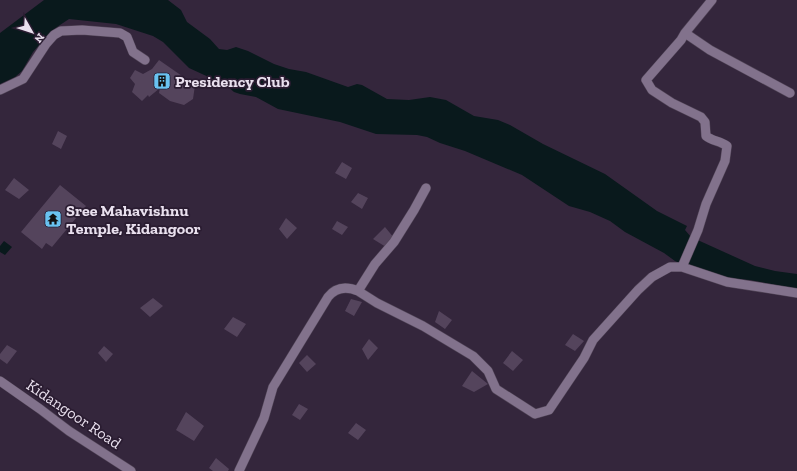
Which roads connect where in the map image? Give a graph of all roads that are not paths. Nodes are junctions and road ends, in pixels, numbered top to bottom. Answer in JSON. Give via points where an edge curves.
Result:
{"nodes":[{"id":1,"x":712,"y":0,"type":"edge"},
{"id":2,"x":685,"y":33,"type":"junction"},
{"id":3,"x":145,"y":60,"type":"dead end"},
{"id":4,"x":0,"y":90,"type":"edge"},
{"id":5,"x":790,"y":93,"type":"dead end"},
{"id":6,"x":426,"y":188,"type":"dead end"},
{"id":7,"x":682,"y":266,"type":"junction"},
{"id":8,"x":358,"y":291,"type":"junction"},
{"id":9,"x":797,"y":293,"type":"edge"},
{"id":10,"x":0,"y":381,"type":"edge"},
{"id":11,"x":131,"y":471,"type":"edge"},
{"id":12,"x":239,"y":471,"type":"edge"}],
"edges":[{"from":1,"to":2,"type":"street"},
{"from":2,"to":5,"type":"street","via":[[710,50]]},
{"from":2,"to":7,"type":"street","via":[[682,40],[646,80],[652,90],[701,117],[705,122],[706,136],[710,140],[722,142],[727,146],[725,160]]},
{"from":3,"to":4,"type":"street","via":[[133,52],[126,37],[120,33],[61,31],[46,44],[23,79]]},
{"from":6,"to":8,"type":"street","via":[[394,242],[375,264]]},
{"from":7,"to":8,"type":"street","via":[[670,267],[652,277],[638,290],[593,340],[549,410],[534,414],[496,388],[488,371],[473,356]]},
{"from":7,"to":9,"type":"street","via":[[726,282]]},
{"from":8,"to":12,"type":"street","via":[[338,289],[328,297],[273,387],[264,418]]},
{"from":10,"to":11,"type":"street","name":"Kidangoor Road","via":[[69,432]]}]}
